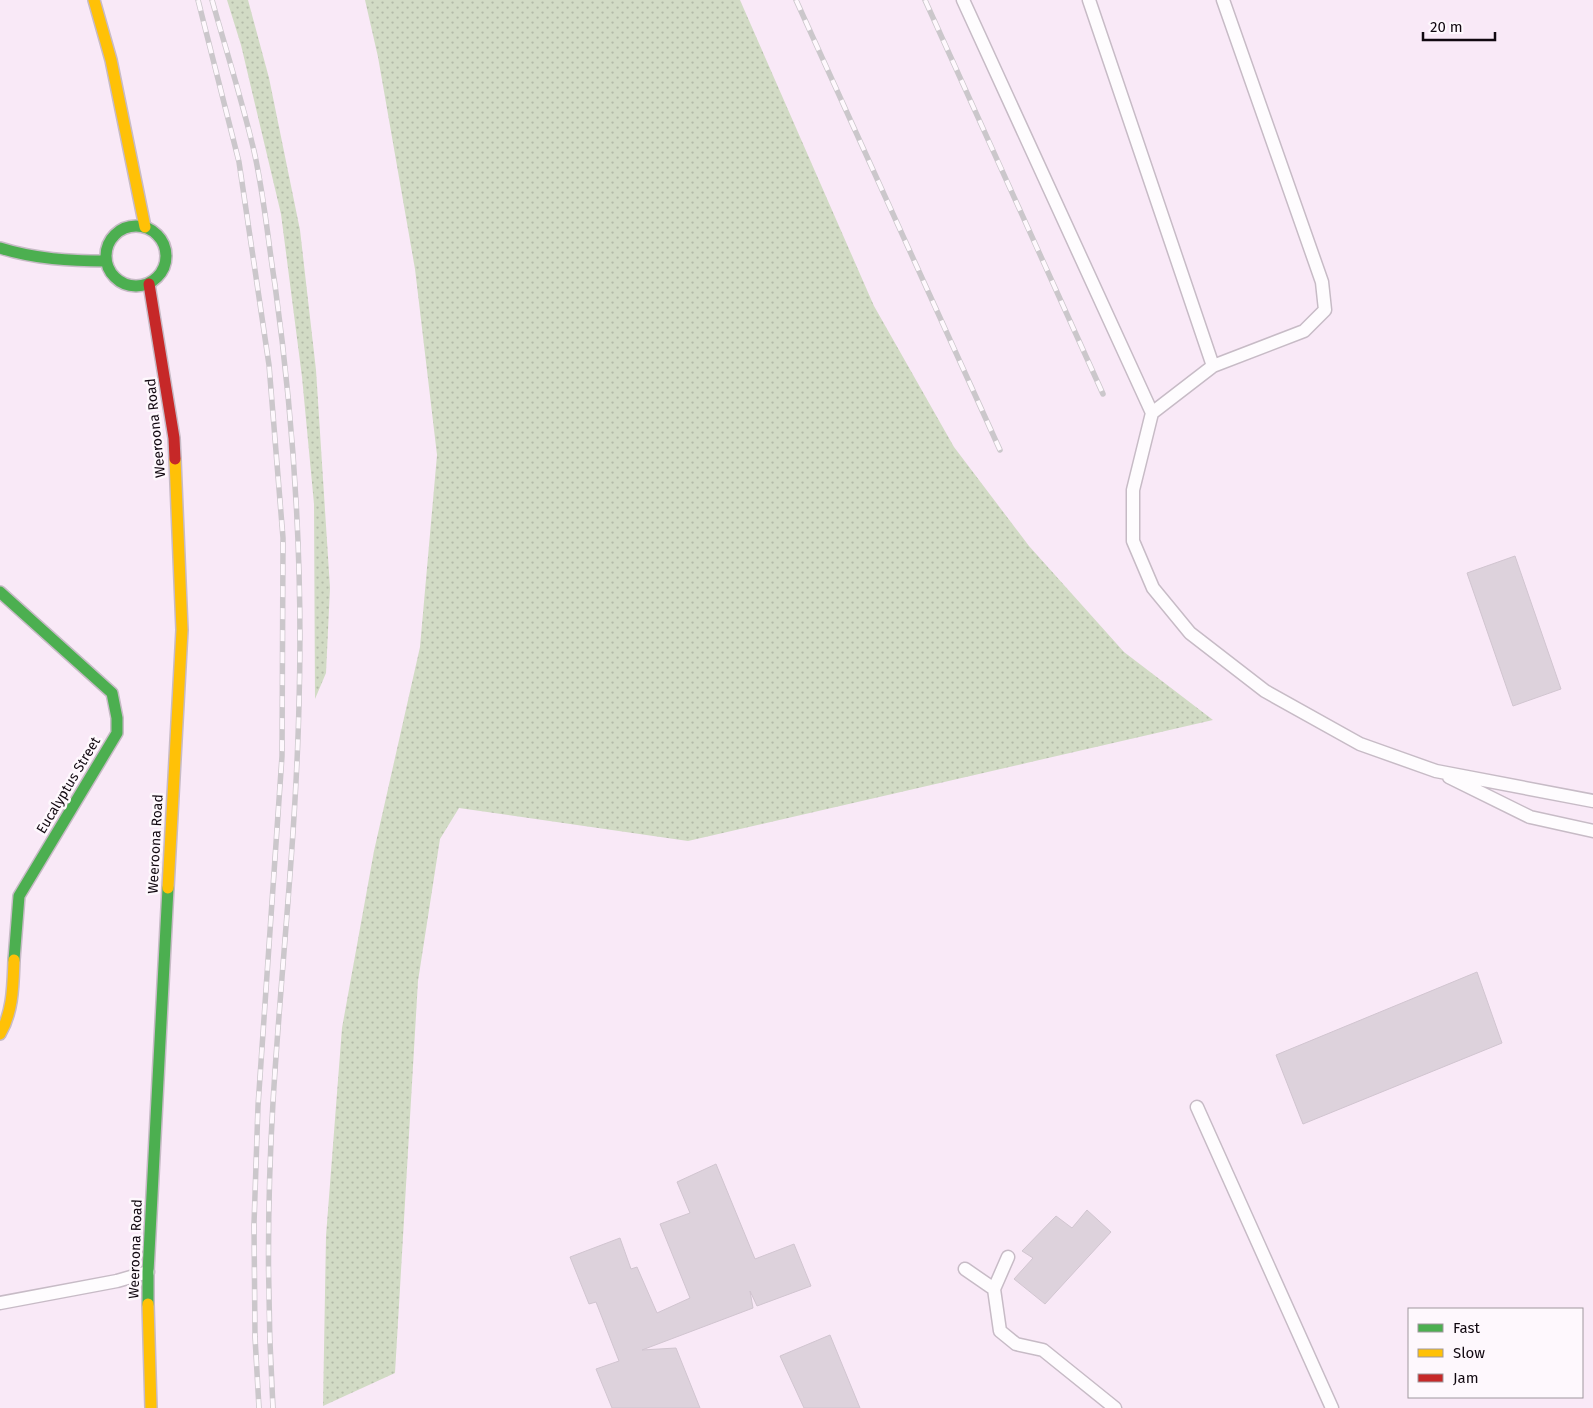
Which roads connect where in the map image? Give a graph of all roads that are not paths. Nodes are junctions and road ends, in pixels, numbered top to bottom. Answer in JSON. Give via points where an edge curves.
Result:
{"nodes":[{"id":1,"x":94,"y":0,"type":"edge"},
{"id":2,"x":963,"y":0,"type":"edge"},
{"id":3,"x":1089,"y":0,"type":"edge"},
{"id":4,"x":1223,"y":0,"type":"edge"},
{"id":5,"x":145,"y":227,"type":"junction"},
{"id":6,"x":0,"y":248,"type":"edge"},
{"id":7,"x":106,"y":261,"type":"junction"},
{"id":8,"x":149,"y":284,"type":"junction"},
{"id":9,"x":1213,"y":366,"type":"junction"},
{"id":10,"x":1152,"y":412,"type":"junction"},
{"id":11,"x":0,"y":592,"type":"edge"},
{"id":12,"x":1436,"y":771,"type":"junction"},
{"id":13,"x":1593,"y":801,"type":"edge"},
{"id":14,"x":1593,"y":831,"type":"edge"},
{"id":15,"x":0,"y":1034,"type":"edge"},
{"id":16,"x":1197,"y":1107,"type":"dead end"},
{"id":17,"x":1008,"y":1257,"type":"dead end"},
{"id":18,"x":965,"y":1269,"type":"dead end"},
{"id":19,"x":148,"y":1272,"type":"junction"},
{"id":20,"x":994,"y":1290,"type":"junction"},
{"id":21,"x":0,"y":1303,"type":"edge"},
{"id":22,"x":151,"y":1408,"type":"edge"},
{"id":23,"x":1115,"y":1408,"type":"edge"},
{"id":24,"x":1332,"y":1408,"type":"edge"}],
"edges":[{"from":1,"to":5,"type":"main road","via":[[111,60]]},
{"from":2,"to":10,"type":"lane"},
{"from":3,"to":9,"type":"lane"},
{"from":4,"to":9,"type":"lane","via":[[1322,282],[1325,310],[1304,331]]},
{"from":5,"to":7,"type":"main road","via":[[119,230],[106,252]]},
{"from":5,"to":8,"type":"main road","via":[[158,236],[166,250],[165,266],[156,280]]},
{"from":6,"to":7,"type":"main road","via":[[60,261]]},
{"from":7,"to":8,"type":"main road","via":[[109,272],[127,286]]},
{"from":8,"to":19,"type":"main road","name":"Weeroona Road","via":[[174,438],[182,630]]},
{"from":9,"to":10,"type":"lane"},
{"from":10,"to":12,"type":"lane","via":[[1133,490],[1133,541],[1153,588],[1190,634],[1265,691],[1360,744]]},
{"from":11,"to":15,"type":"main road","name":"Eucalyptus Street","via":[[112,693],[118,718],[117,733],[18,896],[12,996],[7,1022]]},
{"from":12,"to":13,"type":"lane"},
{"from":12,"to":14,"type":"lane","via":[[1530,817]]},
{"from":16,"to":24,"type":"lane"},
{"from":17,"to":20,"type":"lane"},
{"from":18,"to":20,"type":"lane"},
{"from":19,"to":21,"type":"lane"},
{"from":19,"to":22,"type":"main road","name":"Weeroona Road"},
{"from":20,"to":23,"type":"lane","via":[[1000,1331],[1016,1344],[1043,1350]]}]}
